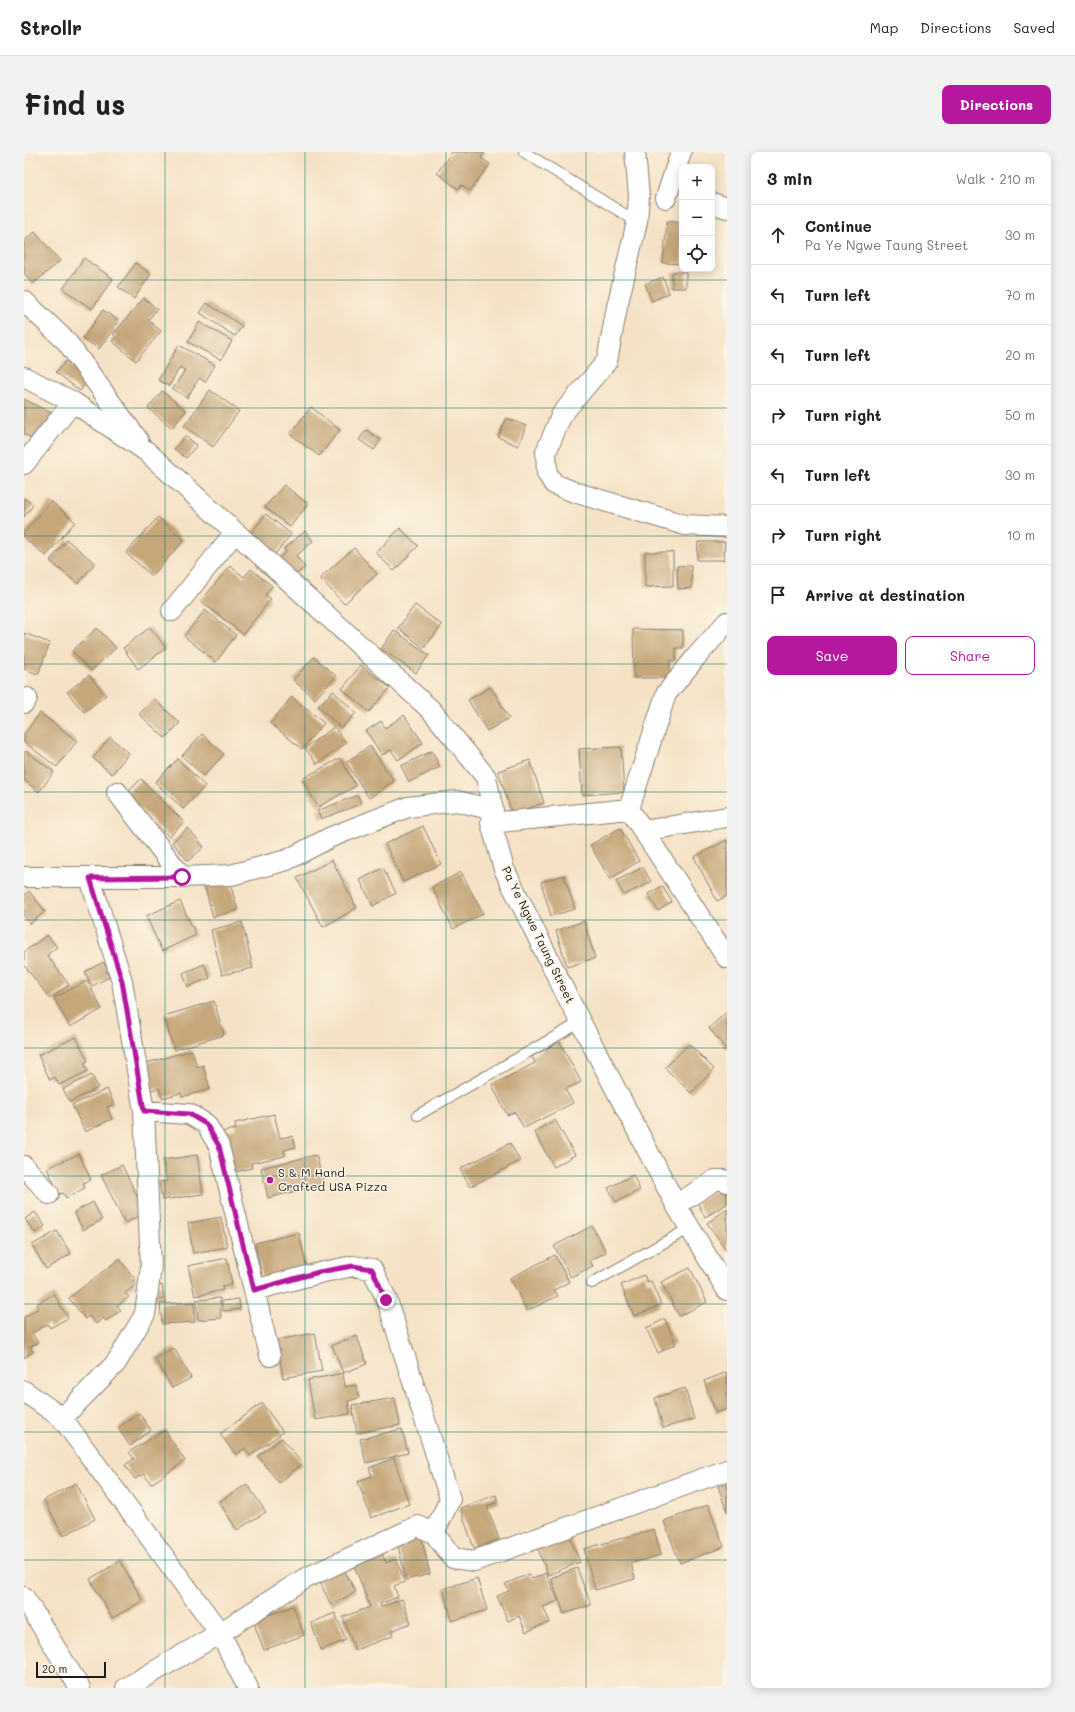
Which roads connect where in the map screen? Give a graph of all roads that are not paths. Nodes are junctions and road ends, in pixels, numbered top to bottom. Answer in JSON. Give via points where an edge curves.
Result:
{"nodes":[{"id":1,"x":524,"y":152,"type":"edge"},
{"id":2,"x":635,"y":152,"type":"edge"},
{"id":3,"x":681,"y":152,"type":"edge"},
{"id":4,"x":639,"y":196,"type":"junction"},
{"id":5,"x":674,"y":199,"type":"edge"},
{"id":6,"x":715,"y":204,"type":"edge"},
{"id":7,"x":727,"y":208,"type":"edge"},
{"id":8,"x":637,"y":222,"type":"junction"},
{"id":9,"x":24,"y":301,"type":"edge"},
{"id":10,"x":24,"y":377,"type":"edge"},
{"id":11,"x":73,"y":402,"type":"junction"},
{"id":12,"x":146,"y":451,"type":"junction"},
{"id":13,"x":24,"y":464,"type":"edge"},
{"id":14,"x":727,"y":527,"type":"edge"},
{"id":15,"x":235,"y":532,"type":"junction"},
{"id":16,"x":172,"y":611,"type":"dead end"},
{"id":17,"x":727,"y":622,"type":"edge"},
{"id":18,"x":117,"y":792,"type":"dead end"},
{"id":19,"x":629,"y":809,"type":"junction"},
{"id":20,"x":492,"y":817,"type":"junction"},
{"id":21,"x":727,"y":817,"type":"edge"},
{"id":22,"x":643,"y":831,"type":"junction"},
{"id":23,"x":24,"y":877,"type":"edge"},
{"id":24,"x":182,"y":877,"type":"junction"},
{"id":25,"x":90,"y":878,"type":"junction"},
{"id":26,"x":727,"y":958,"type":"edge"},
{"id":27,"x":581,"y":1022,"type":"junction"},
{"id":28,"x":144,"y":1111,"type":"junction"},
{"id":29,"x":418,"y":1115,"type":"dead end"},
{"id":30,"x":24,"y":1166,"type":"edge"},
{"id":31,"x":727,"y":1182,"type":"edge"},
{"id":32,"x":49,"y":1194,"type":"dead end"},
{"id":33,"x":676,"y":1205,"type":"junction"},
{"id":34,"x":690,"y":1228,"type":"junction"},
{"id":35,"x":592,"y":1283,"type":"dead end"},
{"id":36,"x":254,"y":1290,"type":"junction"},
{"id":37,"x":727,"y":1290,"type":"edge"},
{"id":38,"x":270,"y":1356,"type":"dead end"},
{"id":39,"x":24,"y":1391,"type":"edge"},
{"id":40,"x":62,"y":1418,"type":"junction"},
{"id":41,"x":727,"y":1470,"type":"edge"},
{"id":42,"x":434,"y":1533,"type":"junction"},
{"id":43,"x":24,"y":1597,"type":"edge"},
{"id":44,"x":220,"y":1632,"type":"junction"},
{"id":45,"x":80,"y":1688,"type":"edge"},
{"id":46,"x":126,"y":1688,"type":"edge"},
{"id":47,"x":248,"y":1688,"type":"edge"}],
"edges":[{"from":1,"to":8,"type":"lane"},
{"from":2,"to":4,"type":"street"},
{"from":3,"to":5,"type":"street"},
{"from":4,"to":5,"type":"street"},
{"from":4,"to":8,"type":"street"},
{"from":6,"to":7,"type":"street"},
{"from":8,"to":14,"type":"street","via":[[607,361],[562,414],[546,452],[547,473],[554,484],[574,492],[685,525]]},
{"from":9,"to":12,"type":"street","via":[[67,342]]},
{"from":10,"to":11,"type":"street"},
{"from":11,"to":12,"type":"street"},
{"from":11,"to":13,"type":"street"},
{"from":12,"to":15,"type":"street","name":"Pa Ye Ngwe Taung Street"},
{"from":15,"to":16,"type":"street"},
{"from":15,"to":20,"type":"street","name":"Pa Ye Ngwe Taung Street","via":[[431,710],[486,777]]},
{"from":17,"to":19,"type":"street","via":[[666,694]]},
{"from":18,"to":24,"type":"street"},
{"from":19,"to":20,"type":"street"},
{"from":19,"to":22,"type":"street"},
{"from":20,"to":24,"type":"street","via":[[457,801],[408,807],[331,837],[287,860],[231,875]]},
{"from":20,"to":27,"type":"street","name":"Pa Ye Ngwe Taung Street","via":[[504,869]]},
{"from":21,"to":22,"type":"street"},
{"from":22,"to":26,"type":"street"},
{"from":23,"to":25,"type":"street"},
{"from":24,"to":25,"type":"street"},
{"from":25,"to":28,"type":"street","via":[[122,981]]},
{"from":27,"to":29,"type":"lane"},
{"from":27,"to":33,"type":"street","name":"Pa Ye Ngwe Taung Street"},
{"from":28,"to":36,"type":"street","via":[[189,1114],[206,1124],[219,1146]]},
{"from":28,"to":40,"type":"street","via":[[151,1266],[144,1314],[116,1363]]},
{"from":30,"to":32,"type":"street"},
{"from":31,"to":33,"type":"street","via":[[715,1180]]},
{"from":33,"to":34,"type":"street","name":"Pa Ye Ngwe Taung Street"},
{"from":34,"to":35,"type":"lane"},
{"from":34,"to":37,"type":"street","name":"Pa Ye Ngwe Taung Street"},
{"from":36,"to":38,"type":"street"},
{"from":36,"to":42,"type":"street","via":[[319,1272],[353,1266],[372,1269],[386,1300],[450,1498]]},
{"from":39,"to":40,"type":"street"},
{"from":40,"to":44,"type":"street"},
{"from":41,"to":42,"type":"street","via":[[474,1561],[453,1558]]},
{"from":42,"to":44,"type":"street","via":[[418,1526],[371,1547],[304,1579]]},
{"from":43,"to":45,"type":"street"},
{"from":44,"to":46,"type":"street"},
{"from":44,"to":47,"type":"street"}]}
